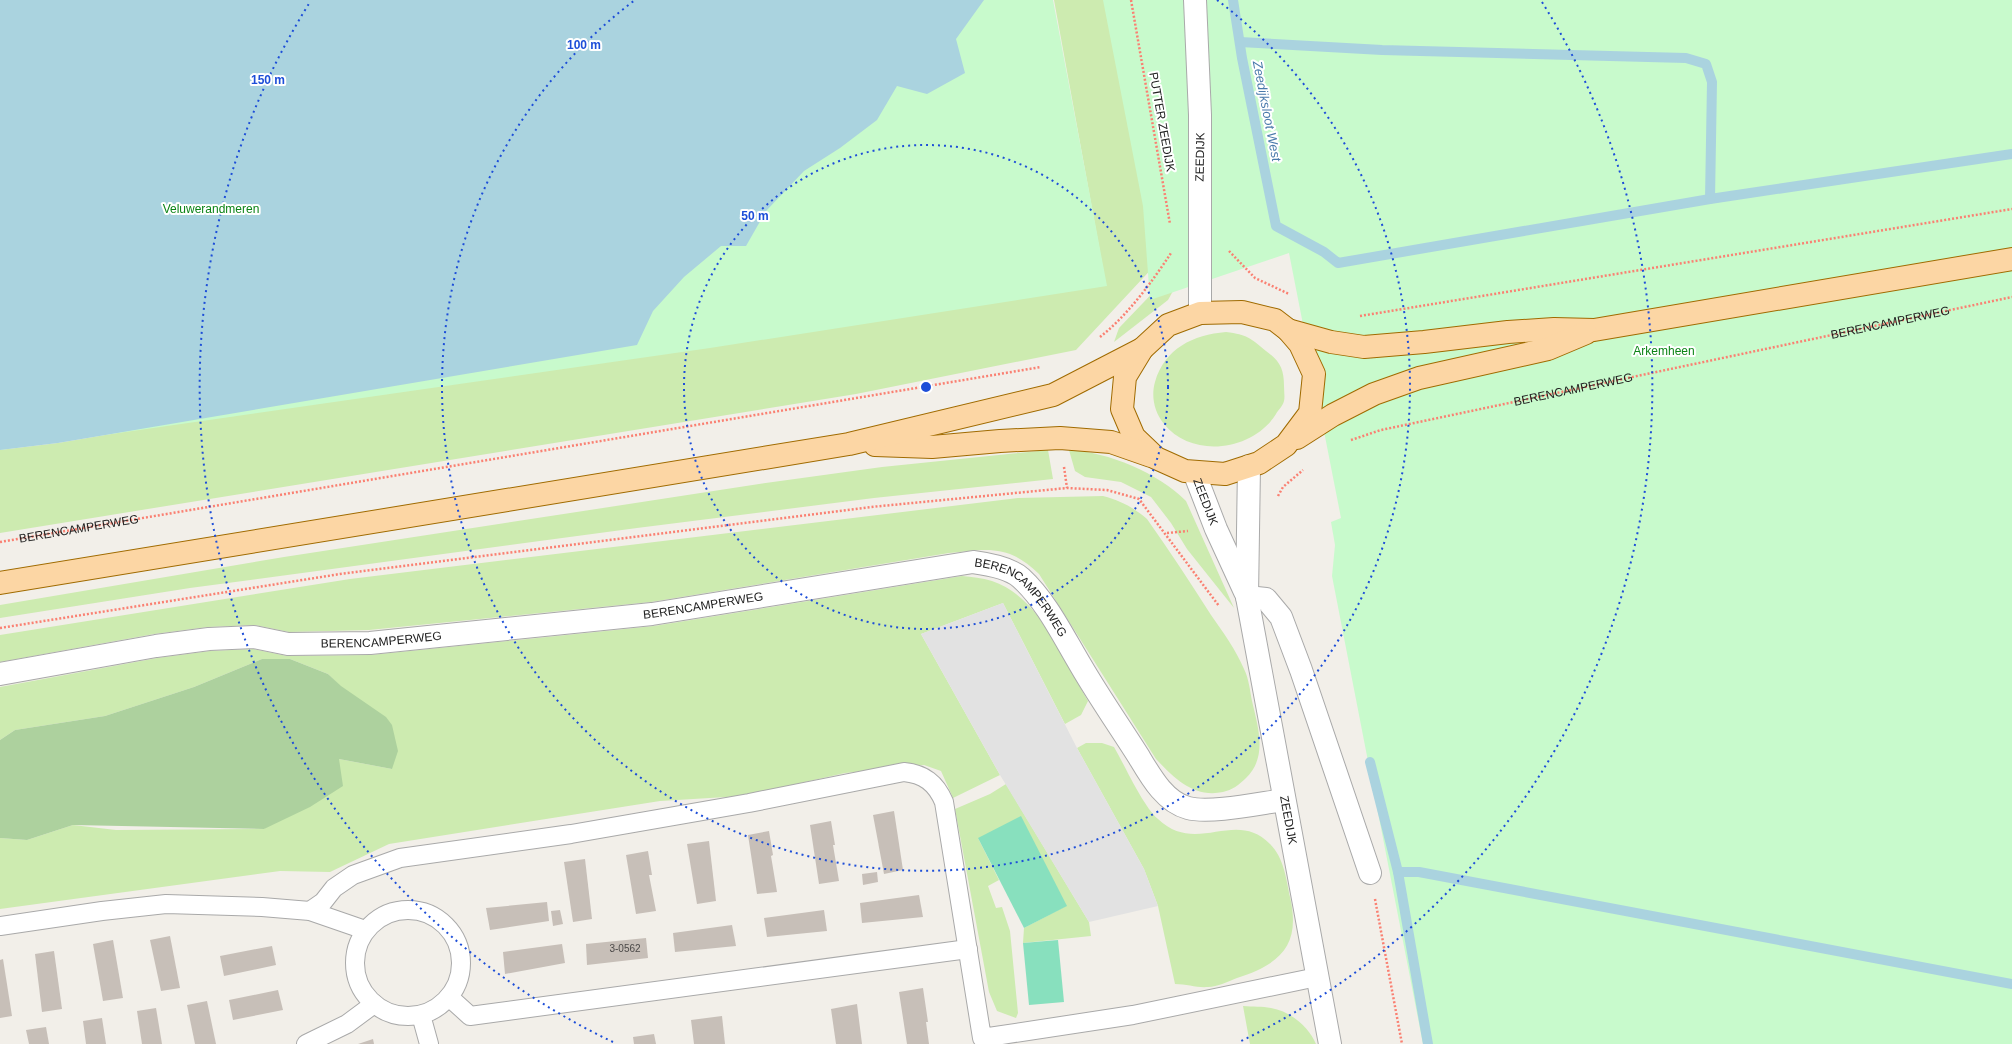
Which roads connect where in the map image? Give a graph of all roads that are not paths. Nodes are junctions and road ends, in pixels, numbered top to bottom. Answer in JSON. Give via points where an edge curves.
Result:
{"nodes":[{"id":1,"x":1195,"y":0,"type":"edge"},
{"id":2,"x":2012,"y":259,"type":"edge"},
{"id":3,"x":1200,"y":313,"type":"junction"},
{"id":4,"x":1288,"y":330,"type":"junction"},
{"id":5,"x":1594,"y":330,"type":"junction"},
{"id":6,"x":1142,"y":349,"type":"junction"},
{"id":7,"x":849,"y":444,"type":"junction"},
{"id":8,"x":1286,"y":445,"type":"junction"},
{"id":9,"x":1156,"y":458,"type":"junction"},
{"id":10,"x":1249,"y":466,"type":"junction"},
{"id":11,"x":1194,"y":472,"type":"junction"},
{"id":12,"x":0,"y":583,"type":"edge"},
{"id":13,"x":1247,"y":597,"type":"junction"},
{"id":14,"x":0,"y":674,"type":"edge"},
{"id":15,"x":1284,"y":800,"type":"junction"},
{"id":16,"x":1370,"y":873,"type":"road end"},
{"id":17,"x":310,"y":911,"type":"junction"},
{"id":18,"x":0,"y":926,"type":"edge"},
{"id":19,"x":365,"y":930,"type":"junction"},
{"id":20,"x":968,"y":949,"type":"junction"},
{"id":21,"x":1317,"y":977,"type":"junction"},
{"id":22,"x":449,"y":998,"type":"junction"},
{"id":23,"x":374,"y":1004,"type":"junction"},
{"id":24,"x":421,"y":1015,"type":"junction"},
{"id":25,"x":983,"y":1041,"type":"edge"},
{"id":26,"x":306,"y":1044,"type":"edge"},
{"id":27,"x":429,"y":1044,"type":"edge"},
{"id":28,"x":1330,"y":1044,"type":"edge"}],
"edges":[{"from":1,"to":3,"type":"street","name":"ZEEDIJK","via":[[1200,115]]},
{"from":2,"to":5,"type":"main road"},
{"from":3,"to":4,"type":"main road","via":[[1242,312],[1275,320]]},
{"from":3,"to":6,"type":"main road","via":[[1168,325]]},
{"from":4,"to":5,"type":"main road","via":[[1331,342],[1364,347],[1508,332]]},
{"from":4,"to":8,"type":"main road","via":[[1300,344],[1314,374],[1310,413]]},
{"from":5,"to":8,"type":"main road","via":[[1548,349],[1419,378],[1374,394],[1333,415]]},
{"from":6,"to":7,"type":"main road","via":[[1054,395]]},
{"from":6,"to":9,"type":"main road","via":[[1125,377],[1122,409],[1134,437]]},
{"from":7,"to":9,"type":"main road","via":[[932,447],[1060,438],[1111,442]]},
{"from":7,"to":12,"type":"main road"},
{"from":8,"to":10,"type":"main road","via":[[1259,463]]},
{"from":9,"to":11,"type":"main road","via":[[1185,471]]},
{"from":10,"to":11,"type":"main road","via":[[1225,474]]},
{"from":10,"to":13,"type":"street","name":"ZEEDIJK"},
{"from":11,"to":13,"type":"street","name":"ZEEDIJK"},
{"from":13,"to":15,"type":"street","name":"ZEEDIJK"},
{"from":13,"to":16,"type":"street","via":[[1266,599],[1281,616]]},
{"from":14,"to":15,"type":"street","name":"BERENCAMPERWEG","via":[[209,639],[254,637],[288,644],[370,643],[644,615],[973,562],[1001,568],[1020,577],[1033,590],[1166,796],[1189,809],[1203,810]]},
{"from":15,"to":21,"type":"street","name":"ZEEDIJK"},
{"from":17,"to":18,"type":"lane","via":[[166,904]]},
{"from":17,"to":19,"type":"lane"},
{"from":17,"to":20,"type":"lane","via":[[323,902],[334,888],[353,875],[400,858],[571,834],[749,803],[904,772],[923,776],[931,781],[944,802]]},
{"from":19,"to":22,"type":"lane","via":[[379,918],[395,911],[412,910],[428,913],[442,922],[453,934],[460,950],[461,967],[458,983]]},
{"from":19,"to":23,"type":"lane","via":[[358,943],[355,959],[356,976],[363,992]]},
{"from":20,"to":22,"type":"lane","via":[[470,1016]]},
{"from":20,"to":25,"type":"lane"},
{"from":21,"to":25,"type":"lane","via":[[1133,1015]]},
{"from":21,"to":28,"type":"street","name":"ZEEDIJK"},
{"from":22,"to":24,"type":"lane","via":[[437,1009]]},
{"from":23,"to":24,"type":"lane","via":[[388,1013],[404,1017]]},
{"from":23,"to":26,"type":"lane","via":[[347,1024]]},
{"from":24,"to":27,"type":"lane"}]}
